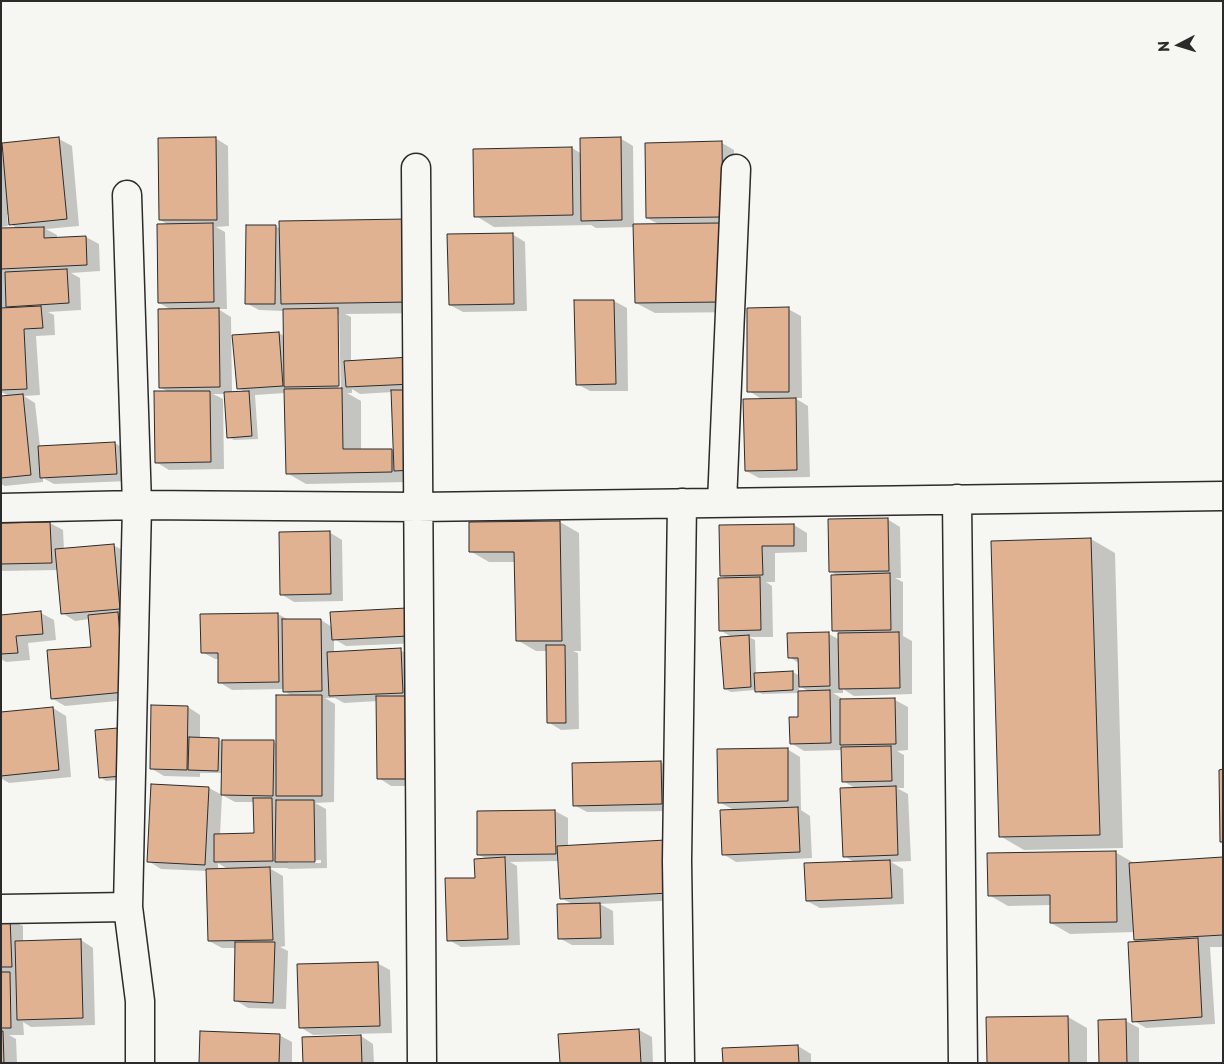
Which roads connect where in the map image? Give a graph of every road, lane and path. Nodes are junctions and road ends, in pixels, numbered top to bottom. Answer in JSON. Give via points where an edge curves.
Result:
{"nodes":[{"id":1,"x":416,"y":168,"type":"dead end"},
{"id":2,"x":736,"y":169,"type":"dead end"},
{"id":3,"x":127,"y":195,"type":"dead end"},
{"id":4,"x":1223,"y":496,"type":"edge"},
{"id":5,"x":957,"y":499,"type":"junction"},
{"id":6,"x":682,"y":503,"type":"junction"},
{"id":7,"x":722,"y":503,"type":"junction"},
{"id":8,"x":137,"y":505,"type":"junction"},
{"id":9,"x":418,"y":507,"type":"junction"},
{"id":10,"x":1,"y":508,"type":"edge"},
{"id":11,"x":128,"y":907,"type":"junction"},
{"id":12,"x":1,"y":909,"type":"edge"},
{"id":13,"x":140,"y":1063,"type":"edge"},
{"id":14,"x":422,"y":1063,"type":"edge"},
{"id":15,"x":680,"y":1063,"type":"edge"},
{"id":16,"x":963,"y":1063,"type":"edge"}],
"edges":[{"from":1,"to":9,"type":"street"},
{"from":2,"to":7,"type":"street"},
{"from":3,"to":8,"type":"street"},
{"from":4,"to":5,"type":"street"},
{"from":5,"to":7,"type":"street"},
{"from":5,"to":16,"type":"street"},
{"from":6,"to":7,"type":"street"},
{"from":6,"to":9,"type":"street"},
{"from":6,"to":15,"type":"street","via":[[677,861]]},
{"from":8,"to":9,"type":"street"},
{"from":8,"to":10,"type":"street"},
{"from":8,"to":11,"type":"street"},
{"from":9,"to":14,"type":"street"},
{"from":11,"to":12,"type":"street"},
{"from":11,"to":13,"type":"street","via":[[140,1001]]}]}
